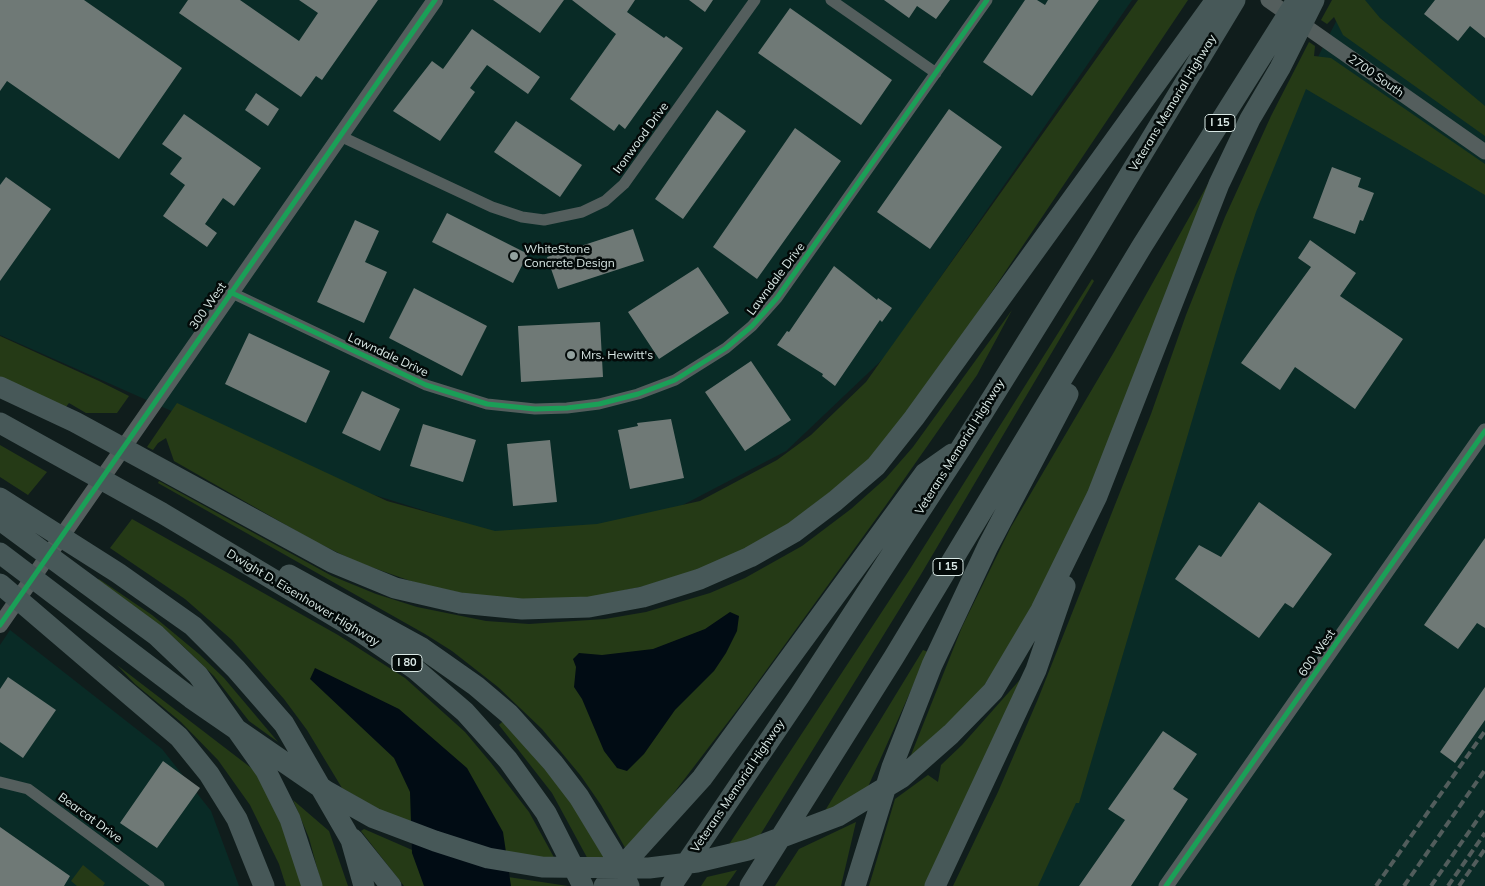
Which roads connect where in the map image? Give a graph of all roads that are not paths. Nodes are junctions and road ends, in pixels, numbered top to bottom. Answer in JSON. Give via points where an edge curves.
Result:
{"nodes":[{"id":1,"x":435,"y":0,"type":"edge"},
{"id":2,"x":755,"y":0,"type":"edge"},
{"id":3,"x":831,"y":0,"type":"edge"},
{"id":4,"x":987,"y":0,"type":"edge"},
{"id":5,"x":1216,"y":0,"type":"edge"},
{"id":6,"x":1235,"y":0,"type":"edge"},
{"id":7,"x":1268,"y":0,"type":"edge"},
{"id":8,"x":1297,"y":0,"type":"edge"},
{"id":9,"x":1314,"y":0,"type":"edge"},
{"id":10,"x":936,"y":73,"type":"junction"},
{"id":11,"x":340,"y":136,"type":"junction"},
{"id":12,"x":1485,"y":152,"type":"edge"},
{"id":13,"x":1142,"y":246,"type":"junction"},
{"id":14,"x":230,"y":292,"type":"junction"},
{"id":15,"x":0,"y":387,"type":"edge"},
{"id":16,"x":0,"y":423,"type":"edge"},
{"id":17,"x":1485,"y":431,"type":"edge"},
{"id":18,"x":960,"y":448,"type":"junction"},
{"id":19,"x":1097,"y":496,"type":"junction"},
{"id":20,"x":0,"y":498,"type":"edge"},
{"id":21,"x":162,"y":513,"type":"junction"},
{"id":22,"x":0,"y":520,"type":"edge"},
{"id":23,"x":0,"y":553,"type":"edge"},
{"id":24,"x":0,"y":584,"type":"edge"},
{"id":25,"x":0,"y":625,"type":"edge"},
{"id":26,"x":191,"y":698,"type":"junction"},
{"id":27,"x":0,"y":782,"type":"edge"},
{"id":28,"x":159,"y":886,"type":"edge"},
{"id":29,"x":264,"y":886,"type":"edge"},
{"id":30,"x":312,"y":886,"type":"edge"},
{"id":31,"x":364,"y":886,"type":"edge"},
{"id":32,"x":391,"y":886,"type":"edge"},
{"id":33,"x":583,"y":886,"type":"edge"},
{"id":34,"x":604,"y":886,"type":"edge"},
{"id":35,"x":628,"y":886,"type":"edge"},
{"id":36,"x":671,"y":886,"type":"edge"},
{"id":37,"x":750,"y":886,"type":"edge"},
{"id":38,"x":855,"y":886,"type":"edge"},
{"id":39,"x":935,"y":886,"type":"edge"},
{"id":40,"x":1166,"y":886,"type":"edge"}],
"edges":[{"from":1,"to":11,"type":"main road","name":"300 West"},
{"from":2,"to":11,"type":"street","name":"Ironwood Drive","via":[[624,184],[605,201],[582,212],[544,220],[522,217],[492,207]]},
{"from":3,"to":10,"type":"street"},
{"from":4,"to":10,"type":"street","name":"Lawndale Drive"},
{"from":5,"to":15,"type":"highway","via":[[876,466],[794,532],[750,557],[700,579],[643,597],[589,607],[522,609],[460,603],[395,588],[332,562],[75,422]]},
{"from":6,"to":18,"type":"highway","name":"Veterans Memorial Highway"},
{"from":7,"to":12,"type":"street","name":"2700 South"},
{"from":8,"to":13,"type":"highway","number":"I 15"},
{"from":9,"to":19,"type":"highway","via":[[1219,184]]},
{"from":10,"to":14,"type":"street","name":"Lawndale Drive","via":[[777,298],[760,317],[726,348],[697,368],[638,394],[598,404],[543,409],[468,399],[426,385]]},
{"from":11,"to":14,"type":"main road","name":"300 West"},
{"from":13,"to":37,"type":"highway","number":"I 15","via":[[894,657]]},
{"from":13,"to":38,"type":"highway","via":[[950,625],[892,767]]},
{"from":14,"to":25,"type":"main road","name":"300 West"},
{"from":16,"to":21,"type":"highway","name":"Dwight D. Eisenhower Highway","number":"I 80"},
{"from":17,"to":40,"type":"street","name":"600 West"},
{"from":18,"to":34,"type":"highway","via":[[924,473],[702,778]]},
{"from":18,"to":36,"type":"highway","name":"Veterans Memorial Highway"},
{"from":19,"to":26,"type":"highway","via":[[1041,610],[993,691],[951,734],[902,778],[838,816],[748,850],[696,862],[649,868],[542,867],[488,858],[435,842],[374,818],[326,791]]},
{"from":19,"to":39,"type":"highway","via":[[1036,670]]},
{"from":20,"to":31,"type":"highway","via":[[118,573],[193,626],[236,669],[284,724],[351,840]]},
{"from":21,"to":33,"type":"highway","name":"Dwight D. Eisenhower Highway","number":"I 80","via":[[381,644],[450,698],[495,744],[534,795],[557,832]]},
{"from":21,"to":35,"type":"highway","via":[[336,599],[422,648],[476,686],[524,730],[566,778],[602,833]]},
{"from":22,"to":30,"type":"highway","via":[[156,635],[198,676],[266,771],[290,819]]},
{"from":23,"to":26,"type":"highway"},
{"from":24,"to":29,"type":"highway","via":[[178,737],[209,774],[236,820]]},
{"from":26,"to":32,"type":"highway","via":[[337,822]]},
{"from":27,"to":28,"type":"street","name":"Bearcat Drive","via":[[28,790]]}]}
